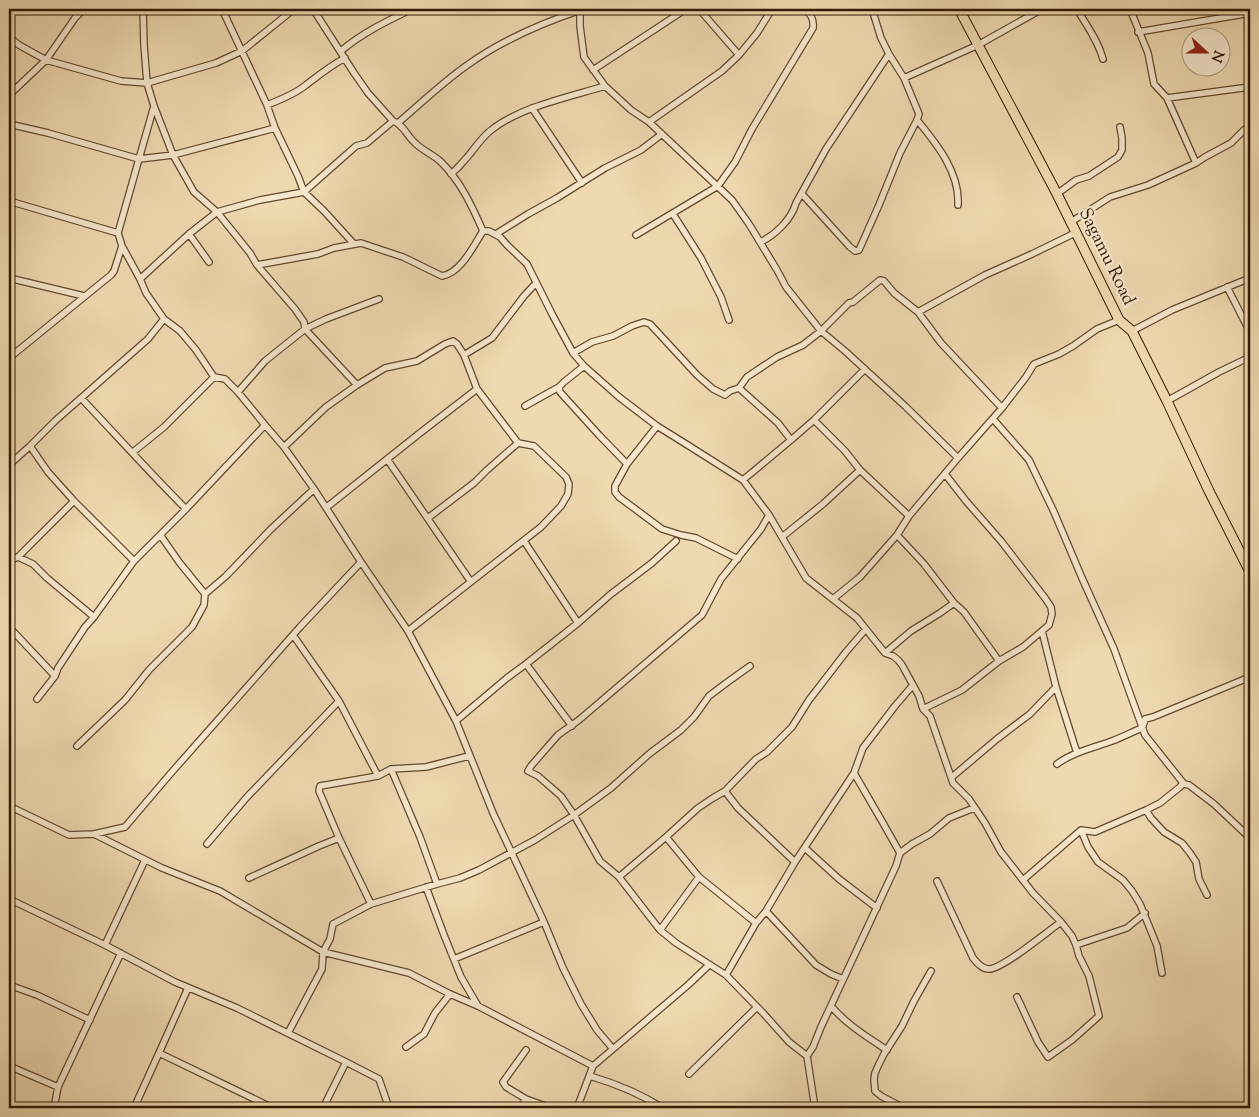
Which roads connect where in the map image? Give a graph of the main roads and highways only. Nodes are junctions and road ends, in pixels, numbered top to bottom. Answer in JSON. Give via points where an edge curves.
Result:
{"nodes":[{"id":1,"x":959,"y":9,"type":"edge"},
{"id":2,"x":1250,"y":572,"type":"edge"}],
"edges":[{"from":1,"to":2,"type":"highway","name":"Sagamu Road","via":[[1077,232],[1119,320],[1132,331]]}]}
